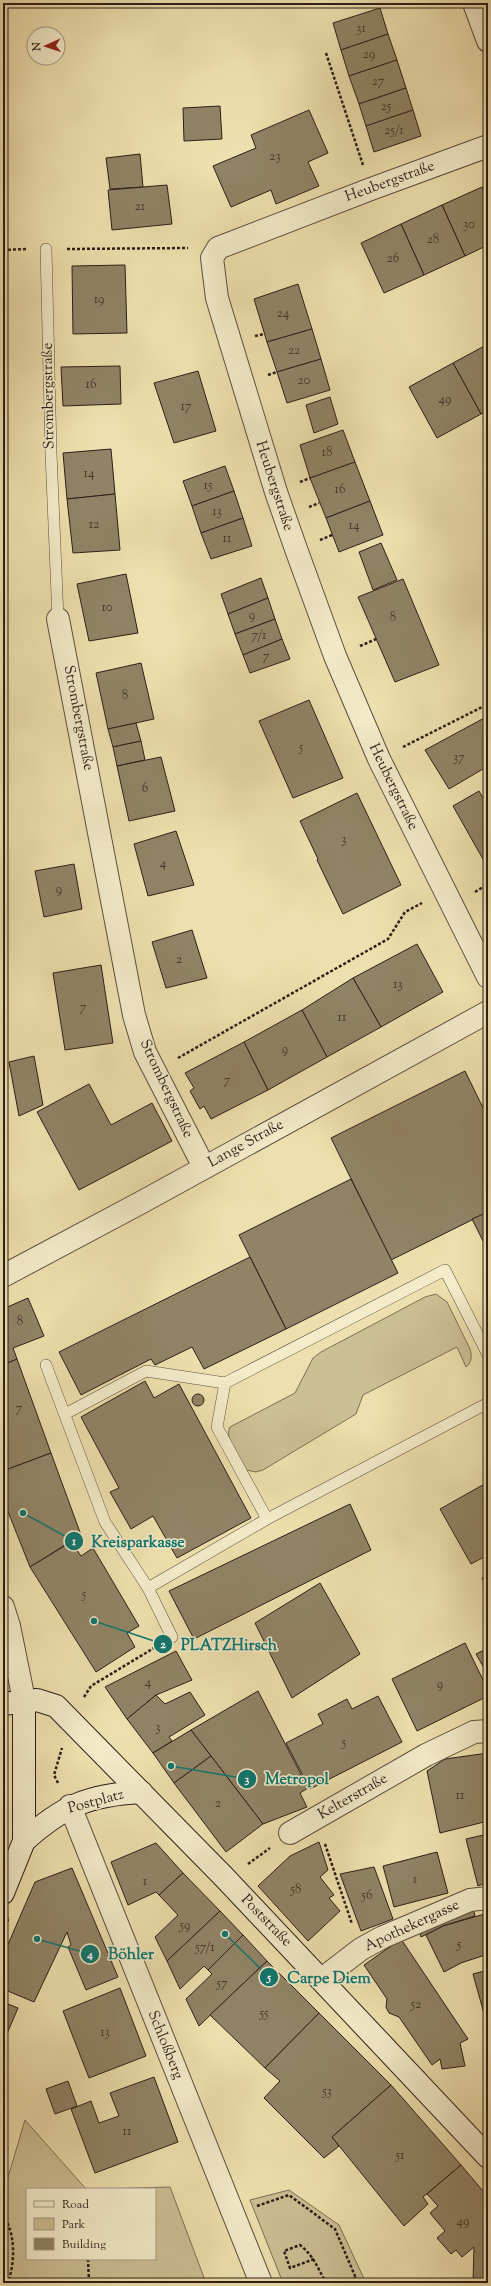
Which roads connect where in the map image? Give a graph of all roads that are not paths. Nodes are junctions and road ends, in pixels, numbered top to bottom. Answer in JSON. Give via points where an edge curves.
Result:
{"nodes":[{"id":1,"x":474,"y":3,"type":"edge"},
{"id":2,"x":488,"y":41,"type":"edge"},
{"id":3,"x":488,"y":146,"type":"edge"},
{"id":4,"x":46,"y":249,"type":"road end"},
{"id":5,"x":58,"y":619,"type":"joint"},
{"id":6,"x":488,"y":977,"type":"edge"},
{"id":7,"x":488,"y":1012,"type":"edge"},
{"id":8,"x":204,"y":1167,"type":"junction"},
{"id":9,"x":3,"y":1276,"type":"edge"},
{"id":10,"x":488,"y":1355,"type":"edge"},
{"id":11,"x":46,"y":1365,"type":"dead end"},
{"id":12,"x":225,"y":1383,"type":"junction"},
{"id":13,"x":488,"y":1403,"type":"edge"},
{"id":14,"x":64,"y":1414,"type":"junction"},
{"id":15,"x":267,"y":1519,"type":"junction"},
{"id":16,"x":148,"y":1588,"type":"junction"},
{"id":17,"x":3,"y":1607,"type":"edge"},
{"id":18,"x":172,"y":1637,"type":"road end"},
{"id":19,"x":24,"y":1700,"type":"junction"},
{"id":20,"x":3,"y":1704,"type":"edge"},
{"id":21,"x":488,"y":1731,"type":"edge"},
{"id":22,"x":141,"y":1792,"type":"junction"},
{"id":23,"x":70,"y":1806,"type":"junction"},
{"id":24,"x":290,"y":1833,"type":"road end"},
{"id":25,"x":24,"y":1841,"type":"junction"},
{"id":26,"x":3,"y":1893,"type":"edge"},
{"id":27,"x":488,"y":1898,"type":"edge"},
{"id":28,"x":322,"y":1979,"type":"junction"},
{"id":29,"x":488,"y":2157,"type":"edge"},
{"id":30,"x":261,"y":2283,"type":"edge"}],
"edges":[{"from":1,"to":2,"type":"street"},
{"from":3,"to":6,"type":"street","name":"Heubergstraße","via":[[218,248],[212,258],[217,298],[271,478],[335,656],[379,759]]},
{"from":4,"to":5,"type":"lane","name":"Strombergstraße"},
{"from":5,"to":8,"type":"street","name":"Strombergstraße","via":[[134,1015],[145,1052]]},
{"from":7,"to":8,"type":"street","name":"Lange Straße"},
{"from":8,"to":9,"type":"street","name":"Lange Straße"},
{"from":10,"to":12,"type":"lane","via":[[445,1270]]},
{"from":11,"to":14,"type":"lane"},
{"from":12,"to":14,"type":"lane","via":[[146,1372]]},
{"from":12,"to":15,"type":"lane","via":[[217,1427]]},
{"from":13,"to":15,"type":"lane"},
{"from":14,"to":16,"type":"lane","via":[[105,1522]]},
{"from":15,"to":16,"type":"lane"},
{"from":16,"to":18,"type":"lane"},
{"from":17,"to":19,"type":"street"},
{"from":19,"to":20,"type":"street","name":"Postplatz"},
{"from":19,"to":22,"type":"street","name":"Postplatz","via":[[37,1700],[56,1706]]},
{"from":19,"to":25,"type":"street"},
{"from":21,"to":24,"type":"street","name":"Kelterstraße","via":[[474,1732],[426,1755]]},
{"from":22,"to":23,"type":"street","name":"Postplatz","via":[[106,1796]]},
{"from":22,"to":28,"type":"street","name":"Poststraße"},
{"from":23,"to":25,"type":"street","name":"Postplatz","via":[[46,1821]]},
{"from":23,"to":30,"type":"street","name":"Schloßberg"},
{"from":25,"to":26,"type":"street"},
{"from":27,"to":28,"type":"street","name":"Apothekergasse","via":[[470,1900],[383,1937],[361,1949]]},
{"from":28,"to":29,"type":"street","name":"Poststraße"}]}
